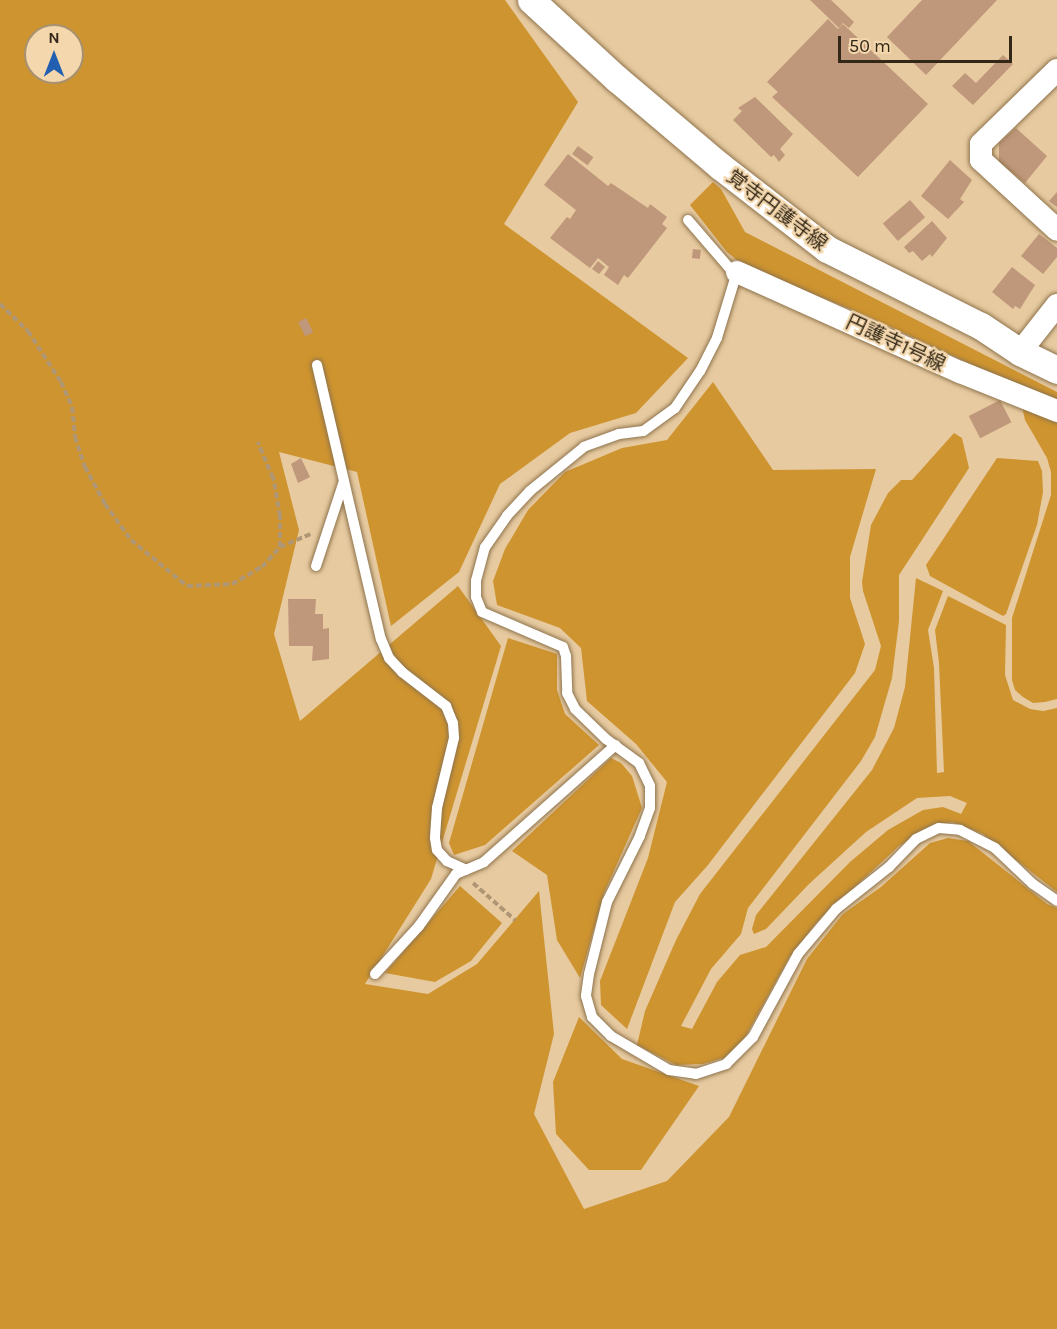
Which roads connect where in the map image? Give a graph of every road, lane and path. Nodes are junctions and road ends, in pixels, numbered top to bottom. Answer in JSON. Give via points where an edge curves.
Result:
{"nodes":[{"id":1,"x":531,"y":0,"type":"edge"},
{"id":2,"x":1057,"y":70,"type":"edge"},
{"id":3,"x":688,"y":220,"type":"dead end"},
{"id":4,"x":1057,"y":230,"type":"edge"},
{"id":5,"x":737,"y":272,"type":"junction"},
{"id":6,"x":0,"y":304,"type":"edge"},
{"id":7,"x":1057,"y":305,"type":"edge"},
{"id":8,"x":1020,"y":352,"type":"junction"},
{"id":9,"x":317,"y":365,"type":"dead end"},
{"id":10,"x":1057,"y":370,"type":"edge"},
{"id":11,"x":1057,"y":411,"type":"edge"},
{"id":12,"x":258,"y":442,"type":"dead end"},
{"id":13,"x":344,"y":478,"type":"junction"},
{"id":14,"x":316,"y":566,"type":"dead end"},
{"id":15,"x":616,"y":745,"type":"junction"},
{"id":16,"x":463,"y":871,"type":"junction"},
{"id":17,"x":1057,"y":901,"type":"edge"},
{"id":18,"x":515,"y":920,"type":"dead end"},
{"id":19,"x":375,"y":974,"type":"dead end"}],
"edges":[{"from":1,"to":8,"type":"street","name":"覚寺円護寺線","via":[[642,101],[827,249],[981,326]]},
{"from":2,"to":4,"type":"street","via":[[981,144],[981,160]]},
{"from":3,"to":5,"type":"lane"},
{"from":5,"to":11,"type":"street","name":"円護寺1号線"},
{"from":5,"to":15,"type":"lane","via":[[717,338],[675,408],[643,431],[619,434],[584,447],[530,491],[485,547],[476,581],[476,597],[482,612],[563,647],[567,693],[575,709]]},
{"from":6,"to":12,"type":"path","via":[[28,331],[61,382],[72,407],[75,437],[85,467],[105,504],[131,540],[187,586],[232,584],[262,567],[280,547],[280,516],[273,478]]},
{"from":7,"to":8,"type":"street"},
{"from":8,"to":10,"type":"street","name":"覚寺円護寺線"},
{"from":9,"to":13,"type":"lane"},
{"from":13,"to":14,"type":"lane"},
{"from":13,"to":16,"type":"lane","via":[[381,639],[389,658],[446,706],[453,723],[454,738],[437,808],[435,838],[437,850]]},
{"from":15,"to":16,"type":"lane","via":[[484,862]]},
{"from":15,"to":17,"type":"lane","via":[[639,763],[650,786],[650,808],[607,902],[586,996],[592,1017],[611,1036],[669,1070],[696,1074],[726,1064],[753,1037],[798,954],[836,909],[889,867],[916,839],[939,828],[960,830],[995,848]]},
{"from":16,"to":18,"type":"path"},
{"from":16,"to":19,"type":"lane","via":[[456,874],[419,926]]}]}
